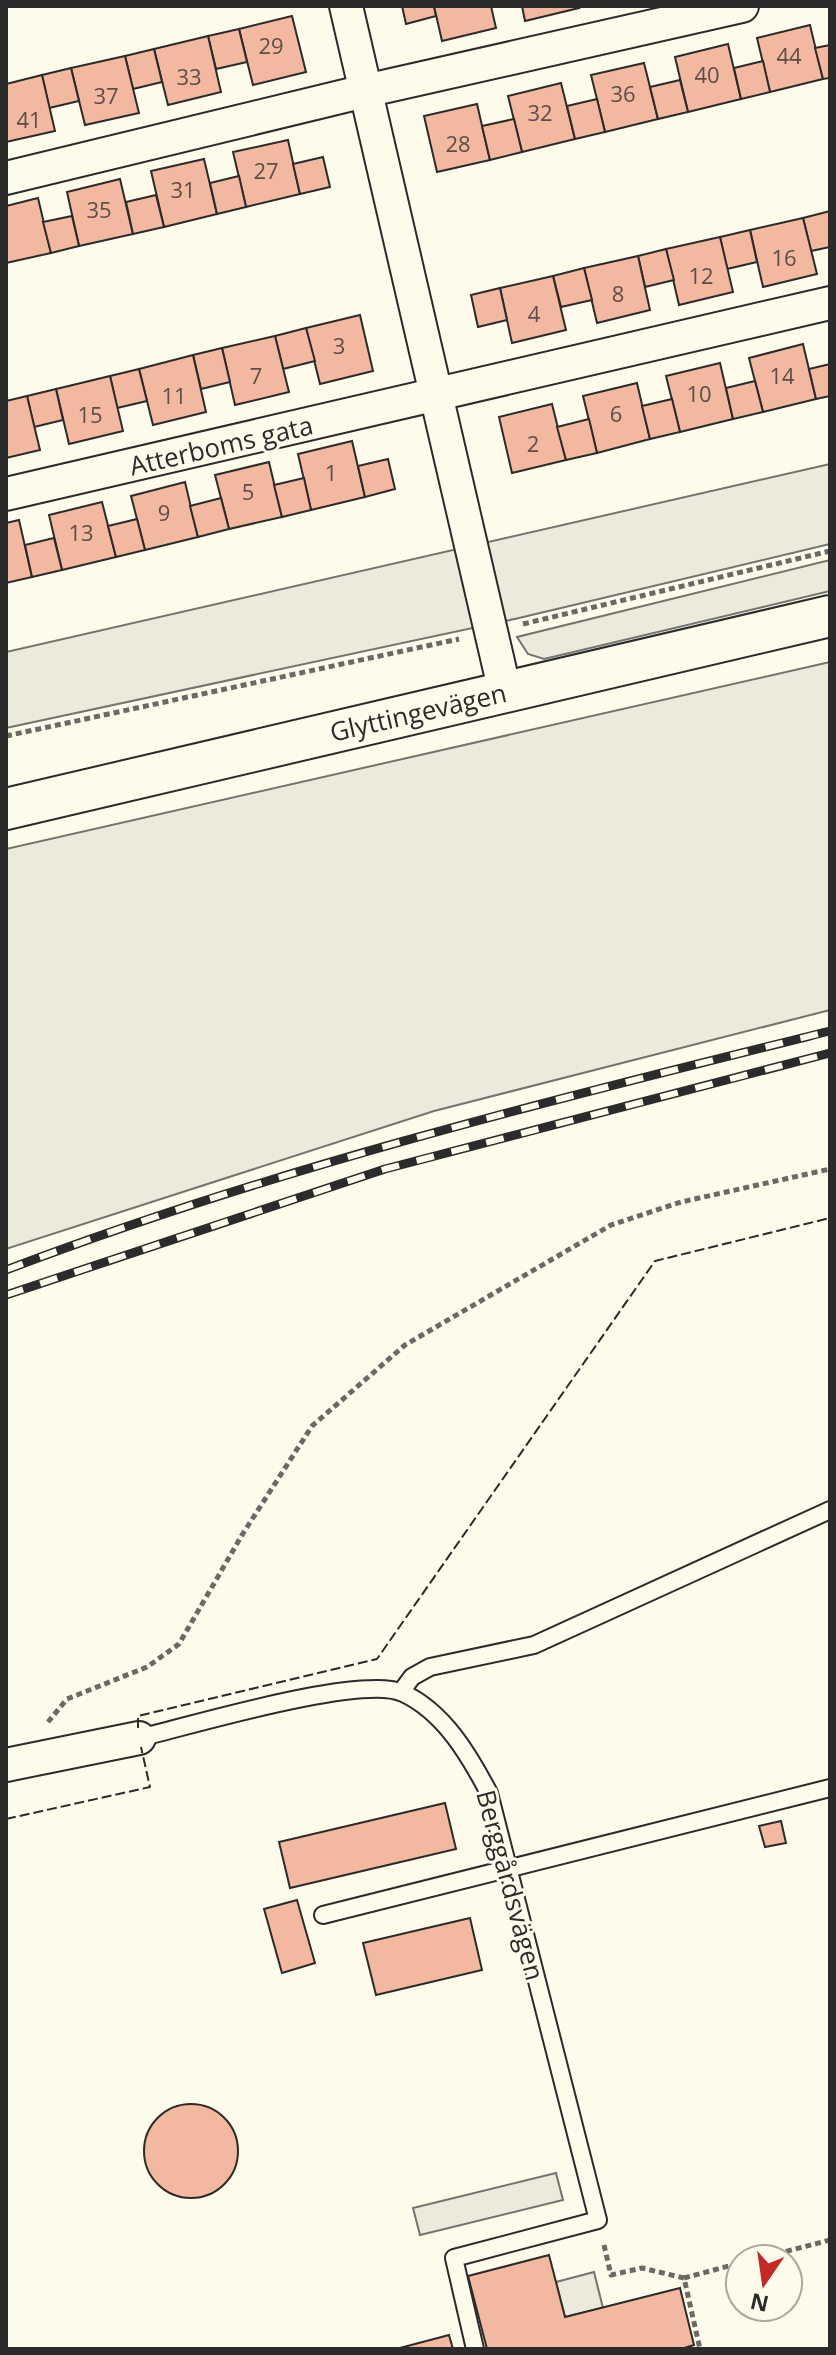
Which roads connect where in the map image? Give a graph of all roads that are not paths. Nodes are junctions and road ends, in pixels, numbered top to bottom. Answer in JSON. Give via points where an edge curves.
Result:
{"nodes":[{"id":1,"x":346,"y":6,"type":"edge"},
{"id":2,"x":742,"y":6,"type":"edge"},
{"id":3,"x":365,"y":91,"type":"junction"},
{"id":4,"x":6,"y":178,"type":"edge"},
{"id":5,"x":830,"y":303,"type":"edge"},
{"id":6,"x":436,"y":397,"type":"junction"},
{"id":7,"x":6,"y":494,"type":"edge"},
{"id":8,"x":830,"y":616,"type":"edge"},
{"id":9,"x":505,"y":692,"type":"junction"},
{"id":10,"x":6,"y":809,"type":"edge"},
{"id":11,"x":830,"y":1510,"type":"edge"},
{"id":12,"x":401,"y":1692,"type":"junction"},
{"id":13,"x":139,"y":1738,"type":"joint"},
{"id":14,"x":9,"y":1764,"type":"edge"},
{"id":15,"x":830,"y":1788,"type":"edge"},
{"id":16,"x":509,"y":1866,"type":"junction"},
{"id":17,"x":323,"y":1915,"type":"dead end"},
{"id":18,"x":475,"y":2349,"type":"edge"}],
"edges":[{"from":1,"to":3,"type":"street"},
{"from":2,"to":3,"type":"street"},
{"from":3,"to":4,"type":"street"},
{"from":3,"to":6,"type":"street"},
{"from":5,"to":6,"type":"street","name":"Atterboms gata"},
{"from":6,"to":7,"type":"street","name":"Atterboms gata"},
{"from":6,"to":9,"type":"street"},
{"from":8,"to":9,"type":"street","name":"Glyttingevägen"},
{"from":9,"to":10,"type":"street","name":"Glyttingevägen"},
{"from":11,"to":12,"type":"lane","via":[[534,1645],[430,1667],[412,1677]]},
{"from":12,"to":13,"type":"lane","via":[[352,1690]]},
{"from":12,"to":16,"type":"lane","name":"Berggårdsvägen","via":[[430,1711],[467,1750],[489,1793]]},
{"from":13,"to":14,"type":"street"},
{"from":15,"to":16,"type":"lane"},
{"from":16,"to":17,"type":"lane"},
{"from":16,"to":18,"type":"lane","name":"Berggårdsvägen","via":[[598,2220],[454,2258]]}]}
